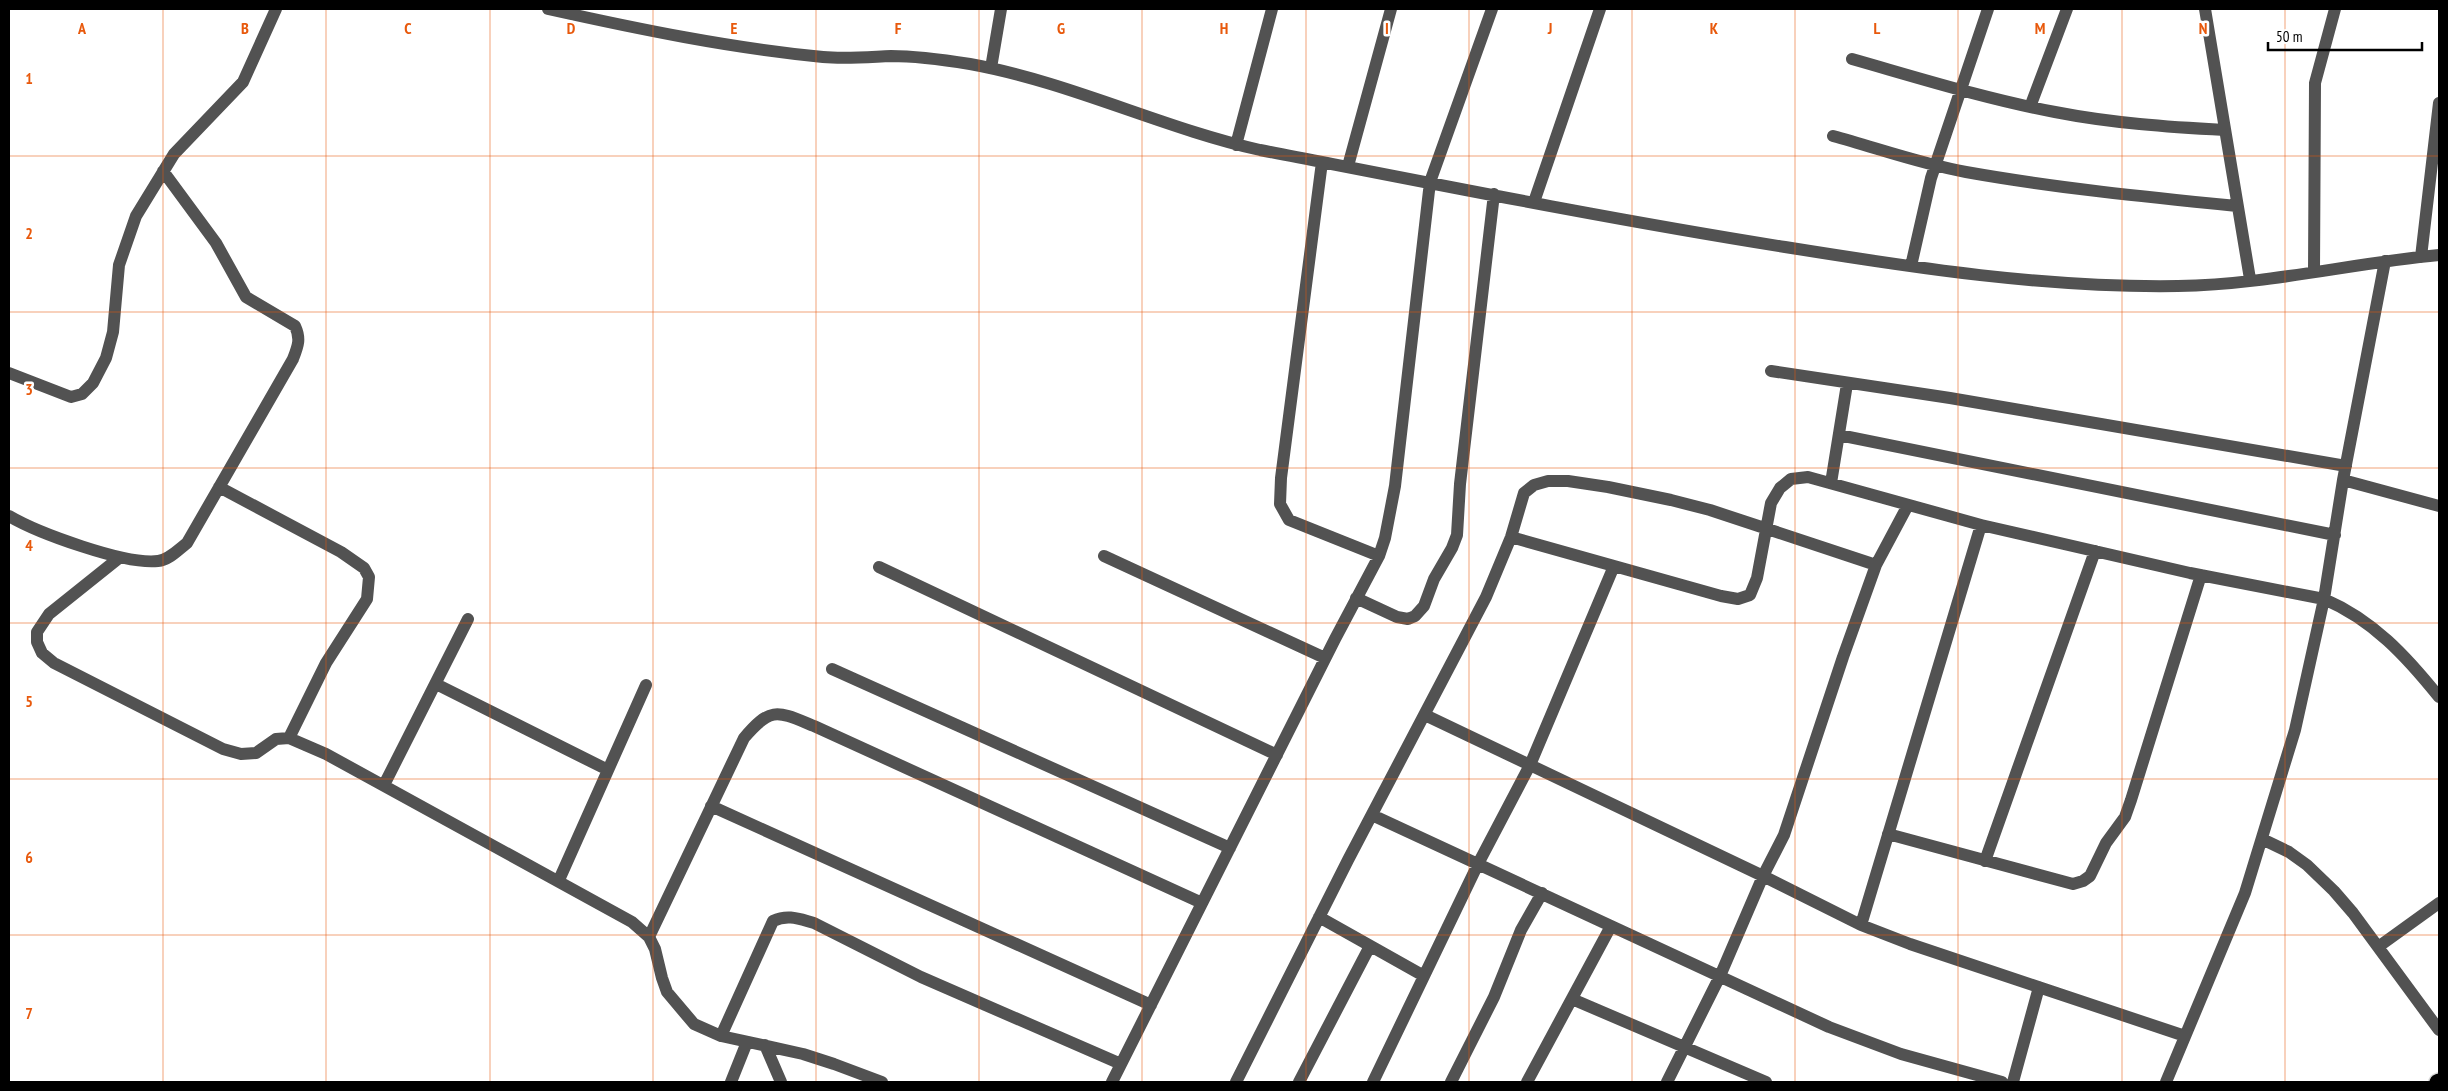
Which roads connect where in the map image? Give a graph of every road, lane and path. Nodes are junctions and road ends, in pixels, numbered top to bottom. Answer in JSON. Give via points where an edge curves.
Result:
{"nodes":[{"id":1,"x":276,"y":9,"type":"edge"},
{"id":2,"x":548,"y":9,"type":"edge"},
{"id":3,"x":1001,"y":9,"type":"edge"},
{"id":4,"x":1272,"y":9,"type":"edge"},
{"id":5,"x":1391,"y":9,"type":"edge"},
{"id":6,"x":1492,"y":9,"type":"edge"},
{"id":7,"x":1600,"y":9,"type":"edge"},
{"id":8,"x":1988,"y":9,"type":"edge"},
{"id":9,"x":2067,"y":9,"type":"edge"},
{"id":10,"x":2205,"y":9,"type":"edge"},
{"id":11,"x":2335,"y":9,"type":"edge"},
{"id":12,"x":1852,"y":59,"type":"dead end"},
{"id":13,"x":991,"y":68,"type":"junction"},
{"id":14,"x":1960,"y":90,"type":"junction"},
{"id":15,"x":2439,"y":103,"type":"edge"},
{"id":16,"x":2030,"y":107,"type":"junction"},
{"id":17,"x":2225,"y":130,"type":"junction"},
{"id":18,"x":1834,"y":136,"type":"dead end"},
{"id":19,"x":1236,"y":145,"type":"junction"},
{"id":20,"x":1322,"y":162,"type":"junction"},
{"id":21,"x":1935,"y":165,"type":"junction"},
{"id":22,"x":1348,"y":166,"type":"junction"},
{"id":23,"x":163,"y":171,"type":"junction"},
{"id":24,"x":1430,"y":182,"type":"junction"},
{"id":25,"x":1494,"y":194,"type":"junction"},
{"id":26,"x":1534,"y":202,"type":"junction"},
{"id":27,"x":2237,"y":206,"type":"junction"},
{"id":28,"x":2439,"y":255,"type":"edge"},
{"id":29,"x":2421,"y":256,"type":"junction"},
{"id":30,"x":2385,"y":261,"type":"junction"},
{"id":31,"x":1911,"y":266,"type":"junction"},
{"id":32,"x":2314,"y":271,"type":"junction"},
{"id":33,"x":2250,"y":280,"type":"junction"},
{"id":34,"x":1771,"y":371,"type":"dead end"},
{"id":35,"x":9,"y":373,"type":"edge"},
{"id":36,"x":1847,"y":384,"type":"junction"},
{"id":37,"x":1839,"y":435,"type":"junction"},
{"id":38,"x":2346,"y":466,"type":"junction"},
{"id":39,"x":2343,"y":480,"type":"junction"},
{"id":40,"x":1831,"y":483,"type":"junction"},
{"id":41,"x":220,"y":487,"type":"junction"},
{"id":42,"x":1908,"y":505,"type":"junction"},
{"id":43,"x":2439,"y":506,"type":"edge"},
{"id":44,"x":9,"y":516,"type":"edge"},
{"id":45,"x":1981,"y":525,"type":"junction"},
{"id":46,"x":1765,"y":528,"type":"junction"},
{"id":47,"x":2334,"y":535,"type":"junction"},
{"id":48,"x":1511,"y":537,"type":"junction"},
{"id":49,"x":2095,"y":551,"type":"junction"},
{"id":50,"x":1104,"y":556,"type":"dead end"},
{"id":51,"x":1379,"y":556,"type":"junction"},
{"id":52,"x":119,"y":558,"type":"junction"},
{"id":53,"x":1876,"y":565,"type":"junction"},
{"id":54,"x":1614,"y":566,"type":"junction"},
{"id":55,"x":879,"y":567,"type":"dead end"},
{"id":56,"x":2201,"y":575,"type":"junction"},
{"id":57,"x":1356,"y":598,"type":"junction"},
{"id":58,"x":2324,"y":599,"type":"junction"},
{"id":59,"x":468,"y":619,"type":"dead end"},
{"id":60,"x":1325,"y":658,"type":"junction"},
{"id":61,"x":832,"y":669,"type":"dead end"},
{"id":62,"x":436,"y":684,"type":"junction"},
{"id":63,"x":646,"y":685,"type":"dead end"},
{"id":64,"x":2439,"y":697,"type":"edge"},
{"id":65,"x":1425,"y":715,"type":"junction"},
{"id":66,"x":289,"y":738,"type":"junction"},
{"id":67,"x":1277,"y":755,"type":"junction"},
{"id":68,"x":1530,"y":765,"type":"junction"},
{"id":69,"x":608,"y":770,"type":"junction"},
{"id":70,"x":384,"y":785,"type":"junction"},
{"id":71,"x":711,"y":806,"type":"junction"},
{"id":72,"x":1372,"y":815,"type":"junction"},
{"id":73,"x":1888,"y":834,"type":"junction"},
{"id":74,"x":2262,"y":839,"type":"junction"},
{"id":75,"x":1230,"y":848,"type":"junction"},
{"id":76,"x":1985,"y":861,"type":"junction"},
{"id":77,"x":1478,"y":864,"type":"junction"},
{"id":78,"x":1763,"y":876,"type":"junction"},
{"id":79,"x":559,"y":880,"type":"junction"},
{"id":80,"x":1542,"y":893,"type":"junction"},
{"id":81,"x":1202,"y":903,"type":"junction"},
{"id":82,"x":2439,"y":903,"type":"edge"},
{"id":83,"x":1320,"y":917,"type":"junction"},
{"id":84,"x":1861,"y":924,"type":"junction"},
{"id":85,"x":1611,"y":926,"type":"junction"},
{"id":86,"x":649,"y":938,"type":"junction"},
{"id":87,"x":1370,"y":946,"type":"junction"},
{"id":88,"x":2378,"y":947,"type":"junction"},
{"id":89,"x":1424,"y":976,"type":"junction"},
{"id":90,"x":1720,"y":976,"type":"junction"},
{"id":91,"x":2039,"y":987,"type":"junction"},
{"id":92,"x":1572,"y":999,"type":"junction"},
{"id":93,"x":1151,"y":1005,"type":"junction"},
{"id":94,"x":2439,"y":1030,"type":"edge"},
{"id":95,"x":721,"y":1036,"type":"junction"},
{"id":96,"x":2186,"y":1036,"type":"junction"},
{"id":97,"x":747,"y":1042,"type":"junction"},
{"id":98,"x":764,"y":1045,"type":"junction"},
{"id":99,"x":1685,"y":1048,"type":"junction"},
{"id":100,"x":1121,"y":1064,"type":"junction"},
{"id":101,"x":1983,"y":1080,"type":"edge"},
{"id":102,"x":731,"y":1082,"type":"edge"},
{"id":103,"x":781,"y":1082,"type":"edge"},
{"id":104,"x":882,"y":1082,"type":"edge"},
{"id":105,"x":1112,"y":1082,"type":"edge"},
{"id":106,"x":1236,"y":1082,"type":"edge"},
{"id":107,"x":1299,"y":1082,"type":"edge"},
{"id":108,"x":1373,"y":1082,"type":"edge"},
{"id":109,"x":1451,"y":1082,"type":"edge"},
{"id":110,"x":1528,"y":1082,"type":"edge"},
{"id":111,"x":1667,"y":1082,"type":"edge"},
{"id":112,"x":1766,"y":1082,"type":"edge"},
{"id":113,"x":2002,"y":1082,"type":"edge"},
{"id":114,"x":2013,"y":1082,"type":"edge"},
{"id":115,"x":2166,"y":1082,"type":"edge"}],
"edges":[{"from":1,"to":23,"type":"street","via":[[243,82],[188,138]]},
{"from":2,"to":13,"type":"street","via":[[695,39],[792,54],[843,59],[918,58]]},
{"from":3,"to":13,"type":"street"},
{"from":4,"to":19,"type":"street"},
{"from":5,"to":22,"type":"street"},
{"from":6,"to":24,"type":"street"},
{"from":7,"to":26,"type":"street"},
{"from":8,"to":14,"type":"street"},
{"from":9,"to":16,"type":"street"},
{"from":10,"to":17,"type":"street"},
{"from":11,"to":32,"type":"street","via":[[2315,83]]},
{"from":12,"to":14,"type":"street"},
{"from":13,"to":19,"type":"street","via":[[1070,89]]},
{"from":14,"to":16,"type":"street"},
{"from":14,"to":21,"type":"street"},
{"from":15,"to":29,"type":"street"},
{"from":16,"to":17,"type":"street","via":[[2150,126]]},
{"from":17,"to":27,"type":"street"},
{"from":18,"to":21,"type":"street"},
{"from":19,"to":20,"type":"street"},
{"from":20,"to":22,"type":"street"},
{"from":20,"to":51,"type":"street","via":[[1280,504],[1289,520]]},
{"from":21,"to":27,"type":"street","via":[[2094,192]]},
{"from":21,"to":31,"type":"street"},
{"from":22,"to":24,"type":"street"},
{"from":23,"to":35,"type":"street","via":[[136,216],[127,240],[116,285],[113,332],[106,358],[93,383],[82,394],[71,397]]},
{"from":23,"to":41,"type":"street","via":[[216,242],[246,296],[295,326],[299,334],[293,359]]},
{"from":24,"to":25,"type":"street"},
{"from":24,"to":51,"type":"street","via":[[1397,468]]},
{"from":25,"to":26,"type":"street"},
{"from":25,"to":57,"type":"street","via":[[1460,484],[1458,535],[1434,578],[1424,606],[1415,616],[1408,619],[1397,617]]},
{"from":26,"to":31,"type":"street","via":[[1650,225]]},
{"from":27,"to":33,"type":"street"},
{"from":28,"to":29,"type":"street"},
{"from":29,"to":30,"type":"street"},
{"from":30,"to":32,"type":"street"},
{"from":30,"to":38,"type":"street"},
{"from":31,"to":33,"type":"street","via":[[2005,278],[2112,286],[2208,285]]},
{"from":32,"to":33,"type":"street"},
{"from":34,"to":36,"type":"street"},
{"from":36,"to":37,"type":"street"},
{"from":36,"to":38,"type":"street","via":[[1941,396]]},
{"from":37,"to":40,"type":"street"},
{"from":37,"to":47,"type":"street"},
{"from":38,"to":39,"type":"street"},
{"from":39,"to":43,"type":"street"},
{"from":39,"to":47,"type":"street"},
{"from":40,"to":42,"type":"street"},
{"from":40,"to":46,"type":"street","via":[[1808,477],[1791,479],[1780,488],[1771,503]]},
{"from":41,"to":52,"type":"street","via":[[187,543],[171,556],[160,562]]},
{"from":41,"to":66,"type":"street","via":[[341,552],[364,568],[369,577],[367,599],[326,663]]},
{"from":42,"to":45,"type":"street"},
{"from":42,"to":53,"type":"street"},
{"from":44,"to":52,"type":"street"},
{"from":45,"to":49,"type":"street"},
{"from":45,"to":73,"type":"street"},
{"from":46,"to":48,"type":"street","via":[[1710,510],[1617,488],[1548,481],[1534,484],[1524,493]]},
{"from":46,"to":53,"type":"street"},
{"from":46,"to":54,"type":"street","via":[[1757,578],[1750,595],[1738,599]]},
{"from":47,"to":58,"type":"street"},
{"from":48,"to":54,"type":"street"},
{"from":48,"to":65,"type":"street","via":[[1486,597]]},
{"from":49,"to":56,"type":"street"},
{"from":49,"to":76,"type":"street"},
{"from":50,"to":60,"type":"street"},
{"from":51,"to":57,"type":"street"},
{"from":52,"to":66,"type":"street","via":[[42,622],[37,632],[42,653],[54,663],[222,749],[241,754],[256,753],[276,738]]},
{"from":53,"to":78,"type":"street","via":[[1791,816]]},
{"from":54,"to":68,"type":"street"},
{"from":55,"to":67,"type":"street"},
{"from":56,"to":58,"type":"street"},
{"from":56,"to":76,"type":"street","via":[[2125,817],[2106,844],[2090,876],[2073,884]]},
{"from":57,"to":60,"type":"street"},
{"from":58,"to":64,"type":"street","via":[[2383,634]]},
{"from":58,"to":74,"type":"street","via":[[2295,730]]},
{"from":59,"to":62,"type":"street"},
{"from":60,"to":67,"type":"street"},
{"from":61,"to":75,"type":"street"},
{"from":62,"to":69,"type":"street"},
{"from":62,"to":70,"type":"street"},
{"from":63,"to":69,"type":"street"},
{"from":65,"to":68,"type":"street"},
{"from":65,"to":72,"type":"street"},
{"from":66,"to":70,"type":"street"},
{"from":67,"to":75,"type":"street"},
{"from":68,"to":77,"type":"street"},
{"from":68,"to":78,"type":"street"},
{"from":69,"to":79,"type":"street"},
{"from":70,"to":79,"type":"street"},
{"from":71,"to":81,"type":"street","via":[[744,738],[766,716],[781,713]]},
{"from":71,"to":86,"type":"street"},
{"from":71,"to":93,"type":"street"},
{"from":72,"to":77,"type":"street"},
{"from":72,"to":83,"type":"street"},
{"from":73,"to":76,"type":"street"},
{"from":73,"to":84,"type":"street"},
{"from":74,"to":88,"type":"street","via":[[2289,852],[2320,876]]},
{"from":74,"to":96,"type":"street","via":[[2245,893]]},
{"from":75,"to":81,"type":"street"},
{"from":77,"to":80,"type":"street"},
{"from":77,"to":89,"type":"street"},
{"from":78,"to":84,"type":"street"},
{"from":78,"to":90,"type":"street"},
{"from":79,"to":86,"type":"street","via":[[632,922]]},
{"from":80,"to":85,"type":"street"},
{"from":80,"to":109,"type":"street","via":[[1521,930],[1494,997]]},
{"from":81,"to":93,"type":"street"},
{"from":82,"to":88,"type":"street"},
{"from":83,"to":87,"type":"street"},
{"from":83,"to":106,"type":"street"},
{"from":84,"to":91,"type":"street"},
{"from":85,"to":90,"type":"street"},
{"from":85,"to":92,"type":"street"},
{"from":86,"to":95,"type":"street","via":[[667,992],[694,1024]]},
{"from":87,"to":89,"type":"street"},
{"from":87,"to":107,"type":"street"},
{"from":88,"to":94,"type":"street"},
{"from":89,"to":108,"type":"street"},
{"from":90,"to":99,"type":"street"},
{"from":90,"to":101,"type":"street","via":[[1860,1040]]},
{"from":91,"to":96,"type":"street"},
{"from":91,"to":114,"type":"street"},
{"from":92,"to":99,"type":"street"},
{"from":92,"to":110,"type":"street"},
{"from":93,"to":100,"type":"street"},
{"from":95,"to":97,"type":"street"},
{"from":95,"to":100,"type":"street","via":[[773,921],[782,917],[814,924],[921,978]]},
{"from":96,"to":115,"type":"street"},
{"from":97,"to":98,"type":"street"},
{"from":97,"to":102,"type":"street"},
{"from":98,"to":103,"type":"street"},
{"from":98,"to":104,"type":"street","via":[[834,1064]]},
{"from":99,"to":111,"type":"street"},
{"from":99,"to":112,"type":"street"},
{"from":100,"to":105,"type":"street"},
{"from":101,"to":113,"type":"street"}]}
